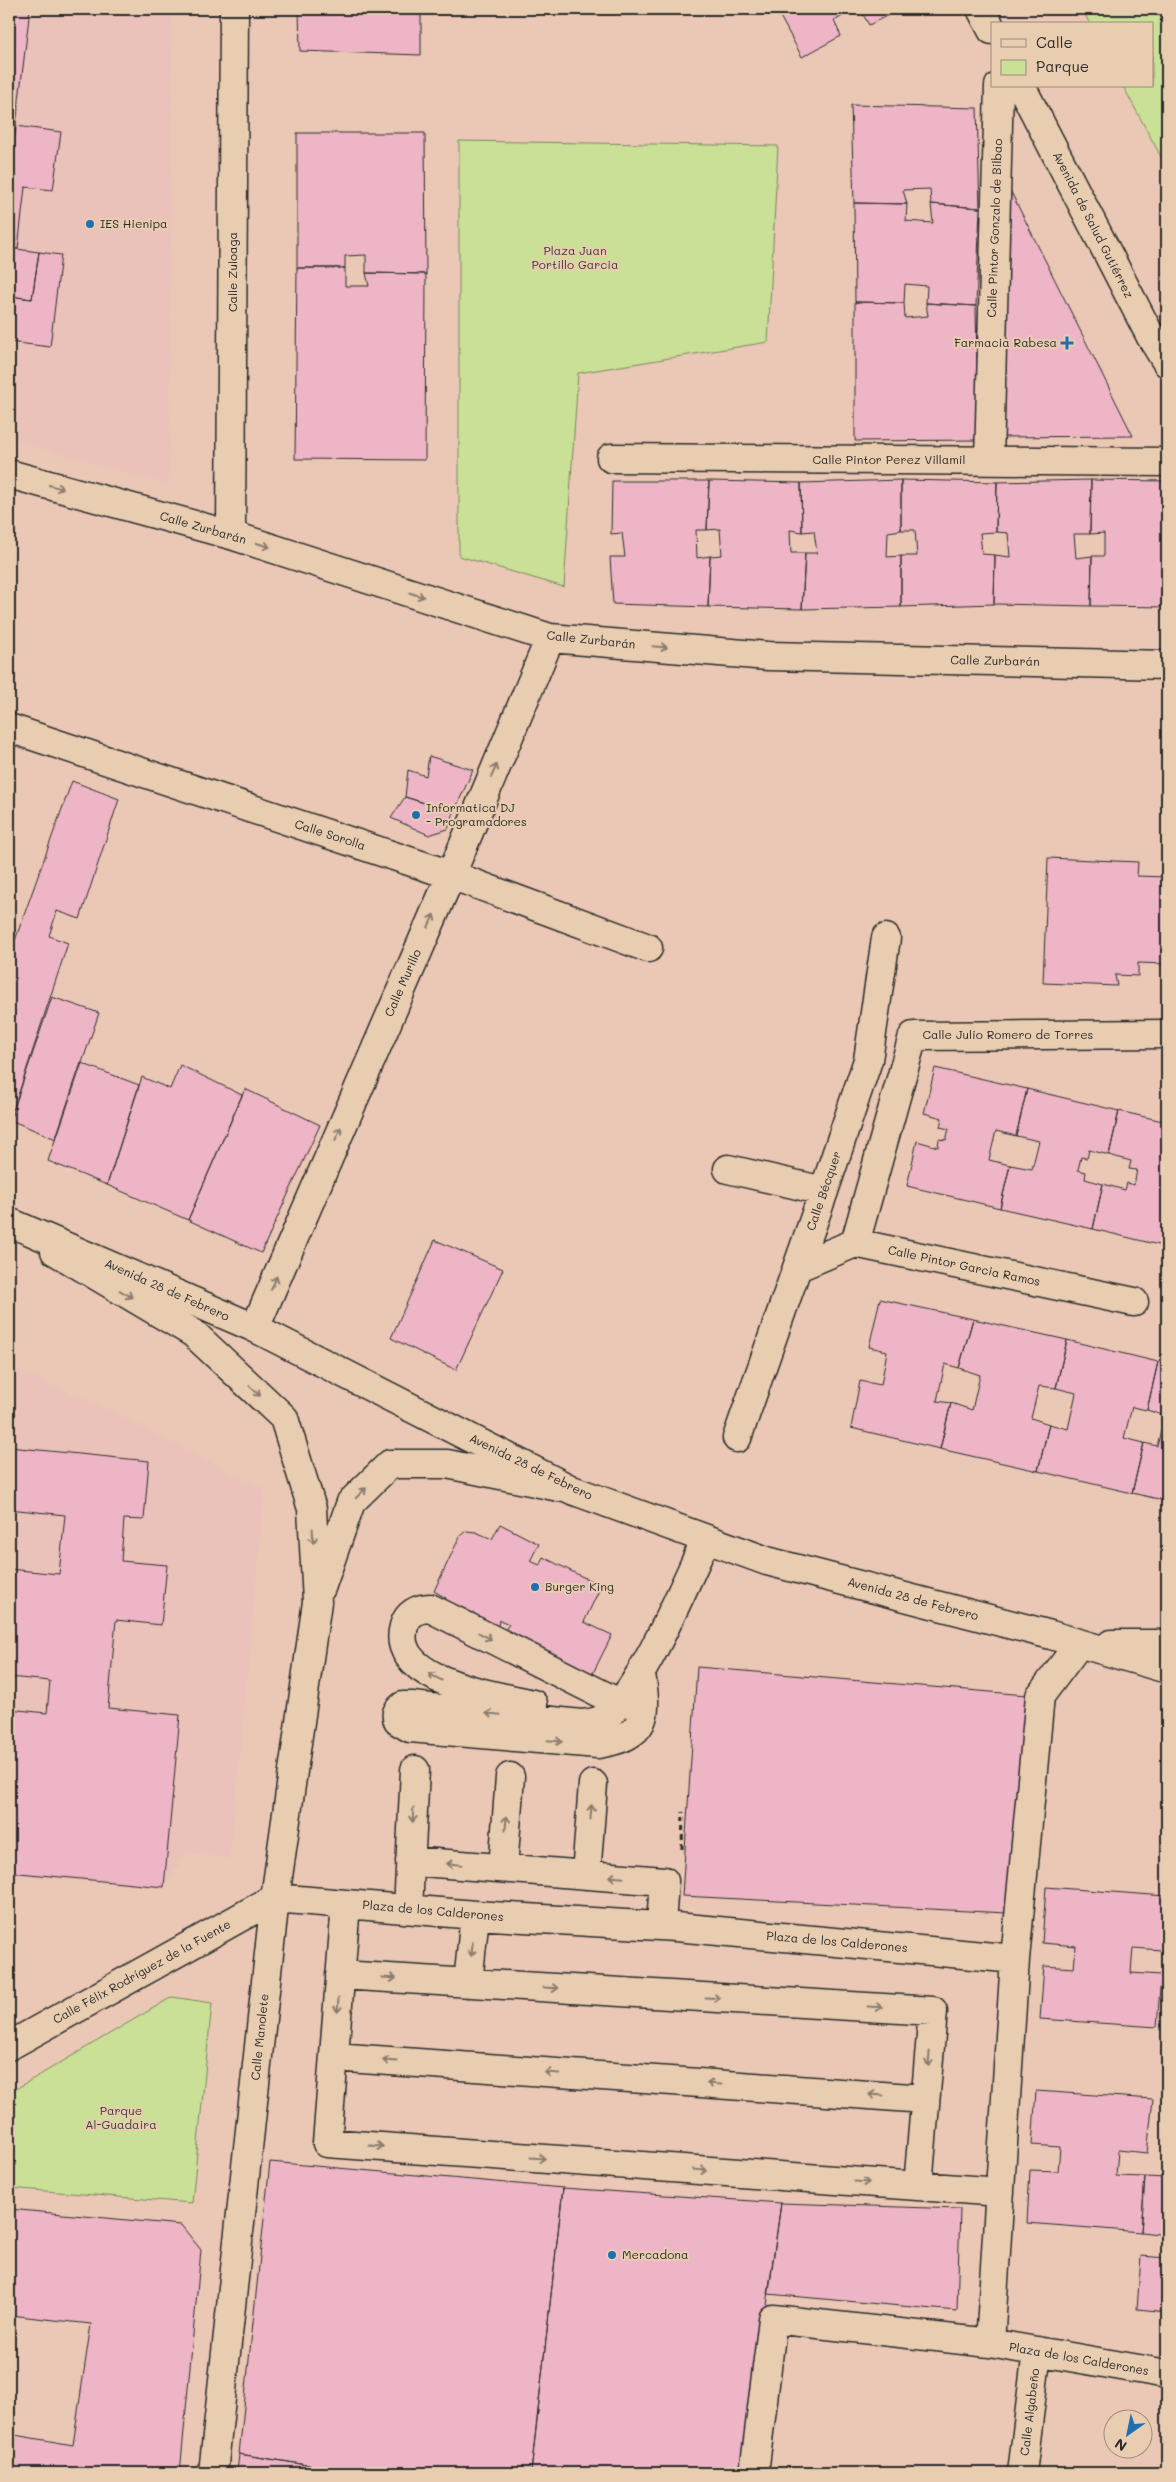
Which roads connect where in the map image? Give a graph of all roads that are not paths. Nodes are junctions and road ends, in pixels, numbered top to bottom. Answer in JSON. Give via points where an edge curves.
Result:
{"nodes":[{"id":1,"x":234,"y":9,"type":"edge"},
{"id":2,"x":981,"y":9,"type":"edge"},
{"id":3,"x":991,"y":28,"type":"edge"},
{"id":4,"x":999,"y":88,"type":"edge"},
{"id":5,"x":1022,"y":88,"type":"edge"},
{"id":6,"x":1167,"y":363,"type":"edge"},
{"id":7,"x":611,"y":458,"type":"dead end"},
{"id":8,"x":989,"y":460,"type":"junction"},
{"id":9,"x":1167,"y":462,"type":"edge"},
{"id":10,"x":9,"y":474,"type":"edge"},
{"id":11,"x":231,"y":535,"type":"junction"},
{"id":12,"x":550,"y":638,"type":"junction"},
{"id":13,"x":1167,"y":665,"type":"edge"},
{"id":14,"x":9,"y":728,"type":"edge"},
{"id":15,"x":451,"y":875,"type":"junction"},
{"id":16,"x":886,"y":938,"type":"dead end"},
{"id":17,"x":648,"y":948,"type":"dead end"},
{"id":18,"x":1167,"y":1034,"type":"edge"},
{"id":19,"x":728,"y":1169,"type":"dead end"},
{"id":20,"x":824,"y":1191,"type":"junction"},
{"id":21,"x":9,"y":1223,"type":"edge"},
{"id":22,"x":855,"y":1243,"type":"junction"},
{"id":23,"x":798,"y":1267,"type":"junction"},
{"id":24,"x":1134,"y":1302,"type":"dead end"},
{"id":25,"x":255,"y":1328,"type":"junction"},
{"id":26,"x":737,"y":1438,"type":"dead end"},
{"id":27,"x":572,"y":1490,"type":"junction"},
{"id":28,"x":706,"y":1539,"type":"junction"},
{"id":29,"x":317,"y":1602,"type":"junction"},
{"id":30,"x":1079,"y":1644,"type":"junction"},
{"id":31,"x":1167,"y":1644,"type":"edge"},
{"id":32,"x":1167,"y":1669,"type":"edge"},
{"id":33,"x":641,"y":1674,"type":"junction"},
{"id":34,"x":611,"y":1712,"type":"junction"},
{"id":35,"x":415,"y":1770,"type":"dead end"},
{"id":36,"x":510,"y":1777,"type":"dead end"},
{"id":37,"x":593,"y":1784,"type":"dead end"},
{"id":38,"x":410,"y":1861,"type":"junction"},
{"id":39,"x":503,"y":1868,"type":"junction"},
{"id":40,"x":586,"y":1875,"type":"junction"},
{"id":41,"x":275,"y":1898,"type":"junction"},
{"id":42,"x":346,"y":1904,"type":"junction"},
{"id":43,"x":408,"y":1909,"type":"junction"},
{"id":44,"x":475,"y":1915,"type":"junction"},
{"id":45,"x":660,"y":1926,"type":"junction"},
{"id":46,"x":1015,"y":1959,"type":"junction"},
{"id":47,"x":340,"y":1975,"type":"junction"},
{"id":48,"x":468,"y":1983,"type":"junction"},
{"id":49,"x":9,"y":2046,"type":"edge"},
{"id":50,"x":334,"y":2057,"type":"junction"},
{"id":51,"x":925,"y":2099,"type":"junction"},
{"id":52,"x":918,"y":2186,"type":"junction"},
{"id":53,"x":1000,"y":2192,"type":"junction"},
{"id":54,"x":990,"y":2343,"type":"junction"},
{"id":55,"x":1037,"y":2351,"type":"junction"},
{"id":56,"x":1167,"y":2374,"type":"edge"},
{"id":57,"x":213,"y":2473,"type":"edge"},
{"id":58,"x":754,"y":2473,"type":"edge"},
{"id":59,"x":1022,"y":2473,"type":"edge"}],
"edges":[{"from":1,"to":11,"type":"street","name":"Calle Zuloaga"},
{"from":2,"to":3,"type":"street"},
{"from":4,"to":8,"type":"street","name":"Calle Pintor Gonzalo de Bilbao"},
{"from":5,"to":6,"type":"street","name":"Avenida de Salud Gutiérrez"},
{"from":7,"to":8,"type":"street","name":"Calle Pintor Perez Villamil"},
{"from":8,"to":9,"type":"street","name":"Calle Pintor Perez Villamil"},
{"from":10,"to":11,"type":"street","name":"Calle Zurbarán","one_way":true},
{"from":11,"to":12,"type":"street","name":"Calle Zurbarán","one_way":true},
{"from":12,"to":13,"type":"street","name":"Calle Zurbarán","one_way":true,"via":[[768,656]]},
{"from":15,"to":12,"type":"street","name":"Calle Murillo","one_way":true},
{"from":14,"to":15,"type":"street","name":"Calle Sorolla"},
{"from":15,"to":17,"type":"street","name":"Calle Sorolla"},
{"from":25,"to":15,"type":"street","name":"Calle Murillo","one_way":true},
{"from":16,"to":20,"type":"street","name":"Calle Bécquer","via":[[868,1060]]},
{"from":18,"to":22,"type":"street","name":"Calle Julio Romero de Torres","via":[[913,1036]]},
{"from":19,"to":20,"type":"street"},
{"from":20,"to":23,"type":"street","name":"Calle Bécquer"},
{"from":21,"to":25,"type":"street","name":"Avenida 28 de Febrero"},
{"from":21,"to":29,"type":"street","one_way":true,"via":[[193,1333],[284,1418],[312,1509]]},
{"from":22,"to":23,"type":"street"},
{"from":22,"to":24,"type":"street","name":"Calle Pintor Garcia Ramos"},
{"from":23,"to":26,"type":"street","name":"Calle Bécquer"},
{"from":25,"to":27,"type":"street","name":"Avenida 28 de Febrero"},
{"from":27,"to":28,"type":"street","name":"Avenida 28 de Febrero"},
{"from":29,"to":27,"type":"street","one_way":true,"via":[[351,1502],[390,1464],[447,1464]]},
{"from":28,"to":30,"type":"street","name":"Avenida 28 de Febrero","via":[[767,1561]]},
{"from":28,"to":33,"type":"street"},
{"from":29,"to":41,"type":"street","name":"Calle Manolete"},
{"from":30,"to":31,"type":"street","name":"Avenida 28 de Febrero"},
{"from":30,"to":32,"type":"street","name":"Avenida 28 de Febrero"},
{"from":30,"to":46,"type":"street","via":[[1040,1696]]},
{"from":33,"to":34,"type":"street"},
{"from":34,"to":33,"type":"street","one_way":true,"via":[[581,1724],[412,1706],[403,1706],[396,1716],[410,1728],[598,1744],[616,1741],[629,1736],[640,1724],[645,1704]]},
{"from":34,"to":34,"type":"street","one_way":true,"via":[[442,1680],[408,1658],[402,1639],[404,1624],[416,1611],[430,1608]]},
{"from":35,"to":38,"type":"street","one_way":true},
{"from":39,"to":36,"type":"street","one_way":true},
{"from":40,"to":37,"type":"street","one_way":true},
{"from":39,"to":38,"type":"street","one_way":true},
{"from":38,"to":43,"type":"street"},
{"from":39,"to":40,"type":"street"},
{"from":45,"to":40,"type":"street","one_way":true,"via":[[664,1881]]},
{"from":41,"to":42,"type":"street","name":"Plaza de los Calderones"},
{"from":41,"to":49,"type":"street","name":"Calle Félix Rodríguez de la Fuente"},
{"from":41,"to":57,"type":"street","name":"Calle Manolete"},
{"from":42,"to":43,"type":"street","name":"Plaza de los Calderones"},
{"from":42,"to":47,"type":"street"},
{"from":43,"to":44,"type":"street","name":"Plaza de los Calderones"},
{"from":44,"to":45,"type":"street","name":"Plaza de los Calderones"},
{"from":44,"to":48,"type":"street","one_way":true},
{"from":45,"to":46,"type":"street","name":"Plaza de los Calderones"},
{"from":46,"to":53,"type":"street"},
{"from":47,"to":48,"type":"street","one_way":true},
{"from":47,"to":50,"type":"street","one_way":true},
{"from":48,"to":51,"type":"street","one_way":true,"via":[[933,2011]]},
{"from":51,"to":50,"type":"street","one_way":true},
{"from":50,"to":52,"type":"street","one_way":true,"via":[[328,2143]]},
{"from":51,"to":52,"type":"street"},
{"from":52,"to":53,"type":"street"},
{"from":53,"to":54,"type":"street"},
{"from":54,"to":55,"type":"street","name":"Plaza de los Calderones"},
{"from":54,"to":58,"type":"street","name":"Plaza de los Calderones","via":[[773,2319]]},
{"from":55,"to":56,"type":"street","name":"Plaza de los Calderones"},
{"from":55,"to":59,"type":"street","name":"Calle Algabeño"}]}
